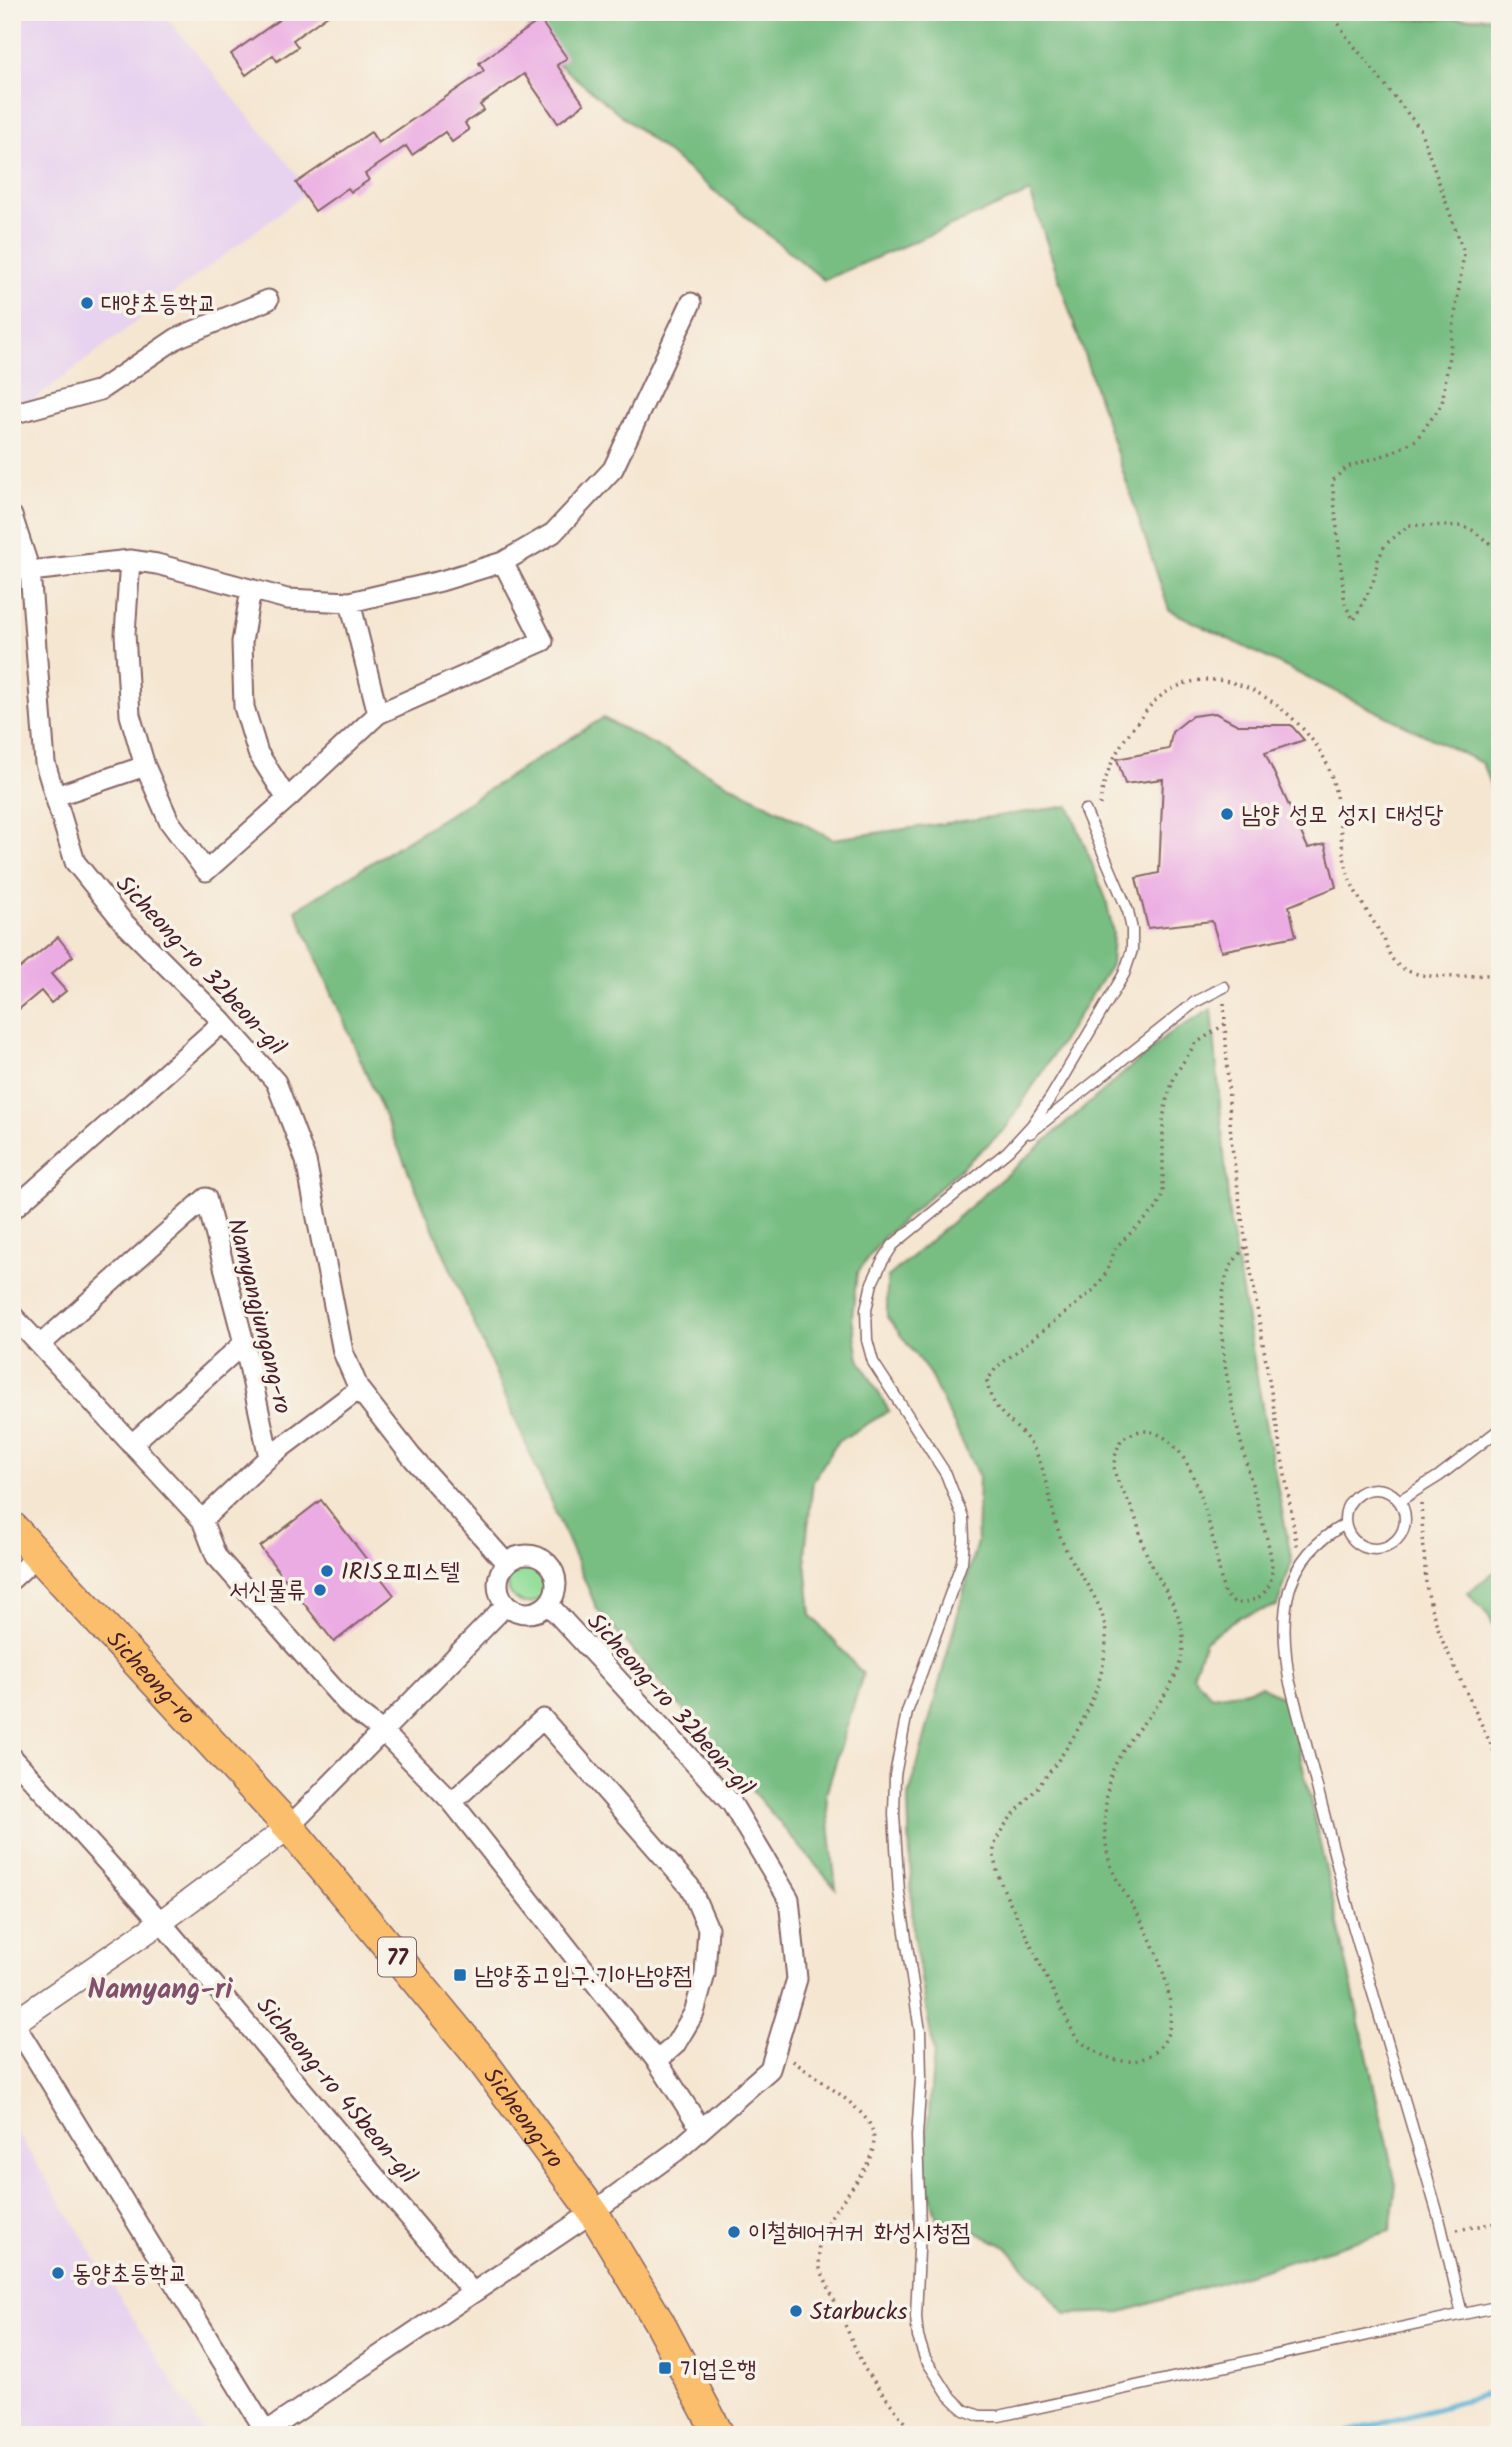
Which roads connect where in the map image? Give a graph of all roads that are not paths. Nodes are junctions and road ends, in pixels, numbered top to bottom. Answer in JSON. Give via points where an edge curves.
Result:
{"nodes":[{"id":1,"x":268,"y":300,"type":"dead end"},
{"id":2,"x":691,"y":303,"type":"dead end"},
{"id":3,"x":12,"y":414,"type":"edge"},
{"id":4,"x":12,"y":516,"type":"edge"},
{"id":5,"x":130,"y":560,"type":"junction"},
{"id":6,"x":503,"y":562,"type":"junction"},
{"id":7,"x":30,"y":570,"type":"junction"},
{"id":8,"x":251,"y":589,"type":"junction"},
{"id":9,"x":350,"y":601,"type":"junction"},
{"id":10,"x":378,"y":714,"type":"junction"},
{"id":11,"x":145,"y":766,"type":"junction"},
{"id":12,"x":56,"y":796,"type":"junction"},
{"id":13,"x":287,"y":799,"type":"junction"},
{"id":14,"x":1085,"y":810,"type":"dead end"},
{"id":15,"x":1224,"y":987,"type":"road end"},
{"id":16,"x":223,"y":1022,"type":"junction"},
{"id":17,"x":1008,"y":1151,"type":"junction"},
{"id":18,"x":12,"y":1210,"type":"edge"},
{"id":19,"x":12,"y":1315,"type":"edge"},
{"id":20,"x":244,"y":1343,"type":"junction"},
{"id":21,"x":40,"y":1345,"type":"junction"},
{"id":22,"x":359,"y":1389,"type":"junction"},
{"id":23,"x":1500,"y":1429,"type":"edge"},
{"id":24,"x":132,"y":1444,"type":"junction"},
{"id":25,"x":269,"y":1457,"type":"junction"},
{"id":26,"x":1399,"y":1501,"type":"junction"},
{"id":27,"x":202,"y":1520,"type":"junction"},
{"id":28,"x":1345,"y":1524,"type":"junction"},
{"id":29,"x":12,"y":1527,"type":"edge"},
{"id":30,"x":38,"y":1555,"type":"junction"},
{"id":31,"x":506,"y":1563,"type":"junction"},
{"id":32,"x":12,"y":1579,"type":"edge"},
{"id":33,"x":506,"y":1605,"type":"junction"},
{"id":34,"x":549,"y":1605,"type":"junction"},
{"id":35,"x":382,"y":1731,"type":"junction"},
{"id":36,"x":12,"y":1757,"type":"edge"},
{"id":37,"x":452,"y":1801,"type":"junction"},
{"id":38,"x":289,"y":1827,"type":"junction"},
{"id":39,"x":161,"y":1922,"type":"junction"},
{"id":40,"x":13,"y":2023,"type":"edge"},
{"id":41,"x":657,"y":2061,"type":"junction"},
{"id":42,"x":701,"y":2129,"type":"junction"},
{"id":43,"x":593,"y":2212,"type":"junction"},
{"id":44,"x":473,"y":2292,"type":"junction"},
{"id":45,"x":1500,"y":2306,"type":"edge"},
{"id":46,"x":1462,"y":2314,"type":"junction"},
{"id":47,"x":719,"y":2435,"type":"edge"}],
"edges":[{"from":1,"to":3,"type":"street","via":[[177,338],[100,390]]},
{"from":2,"to":6,"type":"street","via":[[613,469],[553,533]]},
{"from":4,"to":7,"type":"street","name":"Sicheong-ro 32beon-gil"},
{"from":5,"to":7,"type":"street"},
{"from":5,"to":8,"type":"street"},
{"from":5,"to":11,"type":"street","via":[[125,634],[130,715]]},
{"from":6,"to":9,"type":"street"},
{"from":6,"to":10,"type":"street","via":[[543,641]]},
{"from":7,"to":12,"type":"street","name":"Sicheong-ro 32beon-gil","via":[[45,763]]},
{"from":8,"to":9,"type":"street","via":[[288,599]]},
{"from":8,"to":13,"type":"street","via":[[242,642],[244,707],[258,753]]},
{"from":9,"to":10,"type":"street"},
{"from":10,"to":13,"type":"street"},
{"from":11,"to":12,"type":"street"},
{"from":11,"to":13,"type":"street","via":[[169,821],[206,870]]},
{"from":12,"to":16,"type":"street","name":"Sicheong-ro 32beon-gil","via":[[75,862],[124,923]]},
{"from":14,"to":17,"type":"lane","via":[[1128,911],[1132,950],[1124,974],[1051,1097]]},
{"from":15,"to":17,"type":"lane","via":[[1195,1002]]},
{"from":16,"to":18,"type":"street"},
{"from":16,"to":22,"type":"street","name":"Sicheong-ro 32beon-gil","via":[[276,1082],[302,1150],[343,1352]]},
{"from":17,"to":46,"type":"lane","via":[[894,1245],[872,1283],[866,1310],[873,1362],[946,1474],[963,1518],[962,1562],[907,1712],[895,1775],[899,1892],[920,2031],[916,2317],[925,2358],[948,2395],[964,2410],[999,2416]]},
{"from":19,"to":21,"type":"street"},
{"from":20,"to":21,"type":"street","name":"Namyangjungang-ro","via":[[206,1198]]},
{"from":20,"to":24,"type":"street"},
{"from":20,"to":25,"type":"street","name":"Namyangjungang-ro"},
{"from":21,"to":24,"type":"street"},
{"from":22,"to":25,"type":"street"},
{"from":22,"to":31,"type":"street","name":"Sicheong-ro 32beon-gil","via":[[411,1456]]},
{"from":23,"to":26,"type":"lane"},
{"from":24,"to":27,"type":"street"},
{"from":25,"to":27,"type":"street"},
{"from":26,"to":28,"type":"lane","via":[[1383,1490],[1363,1491],[1349,1505]]},
{"from":26,"to":28,"type":"lane","via":[[1404,1510],[1403,1529],[1382,1548],[1355,1541]]},
{"from":27,"to":35,"type":"street","via":[[216,1556],[350,1707]]},
{"from":28,"to":46,"type":"lane","via":[[1312,1547],[1300,1562],[1283,1628],[1289,1679]]},
{"from":29,"to":30,"type":"main road","name":"Sicheong-ro","number":"77"},
{"from":30,"to":32,"type":"street"},
{"from":30,"to":38,"type":"main road","name":"Sicheong-ro","number":"77"},
{"from":31,"to":33,"type":"street","via":[[497,1588]]},
{"from":31,"to":34,"type":"street","via":[[514,1557],[534,1555],[551,1567],[556,1586]]},
{"from":33,"to":34,"type":"street","via":[[513,1611],[532,1613]]},
{"from":33,"to":35,"type":"street"},
{"from":34,"to":42,"type":"street","name":"Sicheong-ro 32beon-gil","via":[[732,1804],[789,1899],[797,1979],[770,2069]]},
{"from":35,"to":37,"type":"street"},
{"from":35,"to":38,"type":"street"},
{"from":36,"to":39,"type":"street","name":"Sicheong-ro 45beon-gil"},
{"from":37,"to":41,"type":"street"},
{"from":37,"to":41,"type":"street","via":[[543,1719],[690,1887],[708,1928],[705,1974],[694,2013],[675,2045]]},
{"from":38,"to":39,"type":"street"},
{"from":38,"to":43,"type":"main road","name":"Sicheong-ro","number":"77","via":[[478,2055]]},
{"from":39,"to":40,"type":"street"},
{"from":39,"to":44,"type":"street","name":"Sicheong-ro 45beon-gil"},
{"from":40,"to":44,"type":"street","name":"Sicheong-ro 32beon-gil","via":[[266,2432]]},
{"from":41,"to":42,"type":"street"},
{"from":42,"to":43,"type":"street","name":"Sicheong-ro 32beon-gil"},
{"from":43,"to":44,"type":"street","name":"Sicheong-ro 32beon-gil"},
{"from":43,"to":47,"type":"main road","name":"Sicheong-ro","number":"77"},
{"from":45,"to":46,"type":"lane"}]}
